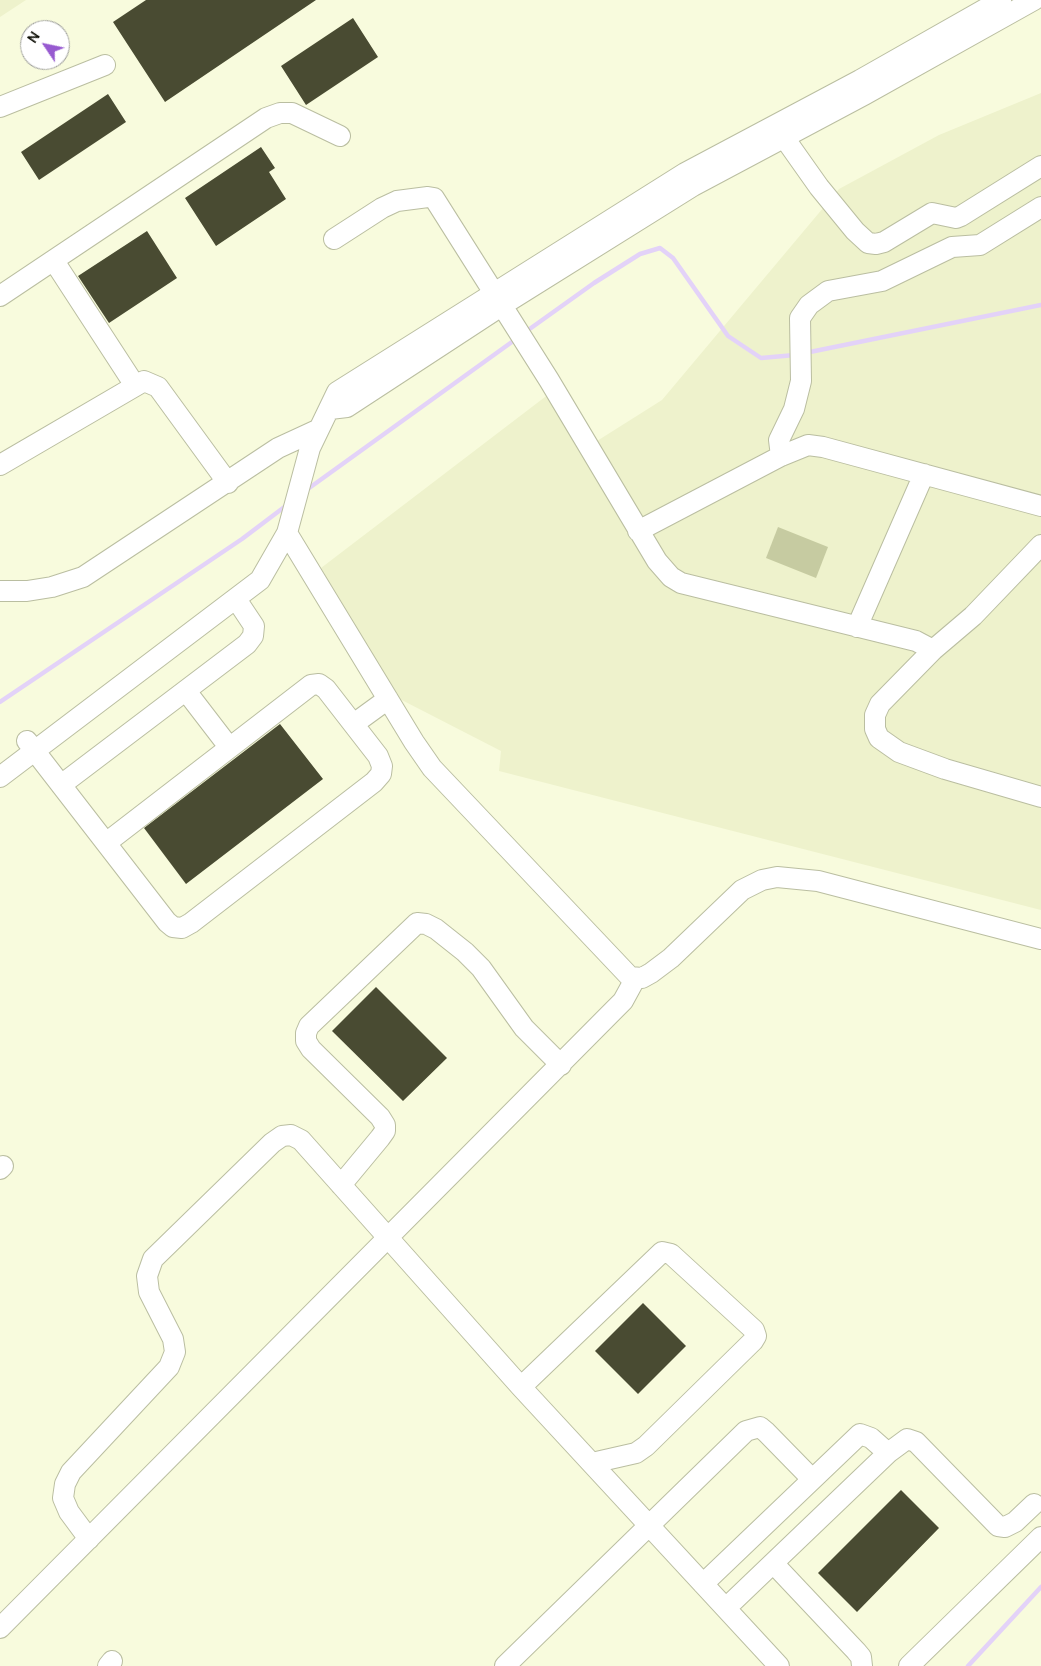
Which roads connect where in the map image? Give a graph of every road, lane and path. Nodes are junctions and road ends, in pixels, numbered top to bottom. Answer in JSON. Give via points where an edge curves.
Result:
{"nodes":[{"id":1,"x":1001,"y":0,"type":"edge"},
{"id":2,"x":1034,"y":0,"type":"edge"},
{"id":3,"x":105,"y":65,"type":"dead end"},
{"id":4,"x":0,"y":107,"type":"edge"},
{"id":5,"x":780,"y":131,"type":"junction"},
{"id":6,"x":340,"y":136,"type":"dead end"},
{"id":7,"x":1039,"y":169,"type":"edge"},
{"id":8,"x":1041,"y":207,"type":"edge"},
{"id":9,"x":956,"y":218,"type":"junction"},
{"id":10,"x":334,"y":239,"type":"dead end"},
{"id":11,"x":957,"y":246,"type":"junction"},
{"id":12,"x":54,"y":261,"type":"junction"},
{"id":13,"x":0,"y":296,"type":"edge"},
{"id":14,"x":503,"y":307,"type":"junction"},
{"id":15,"x":134,"y":384,"type":"junction"},
{"id":16,"x":317,"y":430,"type":"junction"},
{"id":17,"x":781,"y":456,"type":"junction"},
{"id":18,"x":0,"y":464,"type":"edge"},
{"id":19,"x":924,"y":474,"type":"junction"},
{"id":20,"x":228,"y":483,"type":"junction"},
{"id":21,"x":1041,"y":506,"type":"edge"},
{"id":22,"x":290,"y":526,"type":"junction"},
{"id":23,"x":638,"y":531,"type":"junction"},
{"id":24,"x":1041,"y":545,"type":"edge"},
{"id":25,"x":266,"y":568,"type":"junction"},
{"id":26,"x":0,"y":591,"type":"edge"},
{"id":27,"x":236,"y":599,"type":"junction"},
{"id":28,"x":857,"y":627,"type":"junction"},
{"id":29,"x":933,"y":650,"type":"junction"},
{"id":30,"x":186,"y":690,"type":"junction"},
{"id":31,"x":388,"y":699,"type":"junction"},
{"id":32,"x":355,"y":723,"type":"junction"},
{"id":33,"x":31,"y":746,"type":"junction"},
{"id":34,"x":229,"y":747,"type":"junction"},
{"id":35,"x":0,"y":762,"type":"edge"},
{"id":36,"x":0,"y":777,"type":"edge"},
{"id":37,"x":61,"y":785,"type":"junction"},
{"id":38,"x":1041,"y":797,"type":"edge"},
{"id":39,"x":106,"y":843,"type":"junction"},
{"id":40,"x":1041,"y":939,"type":"edge"},
{"id":41,"x":635,"y":979,"type":"junction"},
{"id":42,"x":561,"y":1065,"type":"junction"},
{"id":43,"x":341,"y":1185,"type":"junction"},
{"id":44,"x":388,"y":1239,"type":"junction"},
{"id":45,"x":521,"y":1387,"type":"junction"},
{"id":46,"x":888,"y":1453,"type":"junction"},
{"id":47,"x":592,"y":1463,"type":"junction"},
{"id":48,"x":812,"y":1479,"type":"junction"},
{"id":49,"x":1034,"y":1504,"type":"dead end"},
{"id":50,"x":650,"y":1527,"type":"junction"},
{"id":51,"x":1041,"y":1537,"type":"edge"},
{"id":52,"x":89,"y":1539,"type":"junction"},
{"id":53,"x":773,"y":1563,"type":"junction"},
{"id":54,"x":703,"y":1584,"type":"junction"},
{"id":55,"x":726,"y":1608,"type":"junction"},
{"id":56,"x":0,"y":1628,"type":"edge"},
{"id":57,"x":505,"y":1666,"type":"edge"},
{"id":58,"x":779,"y":1666,"type":"edge"},
{"id":59,"x":862,"y":1666,"type":"edge"},
{"id":60,"x":909,"y":1666,"type":"edge"}],
"edges":[{"from":1,"to":5,"type":"street","via":[[860,80]]},
{"from":2,"to":5,"type":"street"},
{"from":3,"to":4,"type":"street"},
{"from":5,"to":9,"type":"street","via":[[825,194],[868,243],[884,242],[932,213]]},
{"from":5,"to":14,"type":"street"},
{"from":6,"to":12,"type":"street","via":[[292,113],[266,118]]},
{"from":7,"to":9,"type":"street"},
{"from":8,"to":11,"type":"street","via":[[980,245]]},
{"from":9,"to":11,"type":"street","via":[[952,235]]},
{"from":10,"to":14,"type":"street","via":[[382,208],[397,202],[434,198]]},
{"from":11,"to":17,"type":"street","via":[[882,281],[821,295],[800,318],[802,362],[799,395],[779,440]]},
{"from":12,"to":13,"type":"street"},
{"from":12,"to":15,"type":"street"},
{"from":14,"to":16,"type":"street","via":[[347,407],[330,409]]},
{"from":14,"to":23,"type":"street"},
{"from":15,"to":18,"type":"street"},
{"from":15,"to":20,"type":"street","via":[[144,381],[158,388]]},
{"from":16,"to":20,"type":"street","via":[[278,448]]},
{"from":16,"to":22,"type":"street"},
{"from":17,"to":19,"type":"street","via":[[808,445]]},
{"from":17,"to":23,"type":"street"},
{"from":19,"to":21,"type":"street"},
{"from":19,"to":28,"type":"street"},
{"from":20,"to":26,"type":"street","via":[[83,577],[52,587]]},
{"from":22,"to":25,"type":"street"},
{"from":22,"to":31,"type":"street"},
{"from":23,"to":28,"type":"street","via":[[663,570],[681,582]]},
{"from":24,"to":29,"type":"street","via":[[973,616]]},
{"from":25,"to":27,"type":"street","via":[[260,580]]},
{"from":25,"to":33,"type":"street","via":[[252,569]]},
{"from":27,"to":30,"type":"street","via":[[254,626],[253,636]]},
{"from":27,"to":33,"type":"street"},
{"from":28,"to":29,"type":"street","via":[[916,640]]},
{"from":29,"to":38,"type":"street","via":[[880,704],[875,715],[879,738],[898,752]]},
{"from":30,"to":34,"type":"street"},
{"from":30,"to":37,"type":"street"},
{"from":31,"to":32,"type":"street"},
{"from":31,"to":41,"type":"street","via":[[432,768],[624,972]]},
{"from":32,"to":34,"type":"street","via":[[326,689],[319,684],[311,685]]},
{"from":32,"to":39,"type":"street","via":[[378,756],[382,766],[380,774],[182,928],[173,928],[166,922]]},
{"from":33,"to":35,"type":"street"},
{"from":33,"to":36,"type":"street"},
{"from":33,"to":37,"type":"street"},
{"from":34,"to":39,"type":"street"},
{"from":37,"to":39,"type":"street"},
{"from":40,"to":41,"type":"street","via":[[818,881],[777,877],[742,890],[671,958],[651,973]]},
{"from":41,"to":42,"type":"street","via":[[623,1001]]},
{"from":42,"to":43,"type":"street","via":[[524,1028],[481,968],[465,952],[436,928],[417,923],[309,1026],[306,1033],[311,1049],[386,1125],[385,1132]]},
{"from":42,"to":44,"type":"street"},
{"from":43,"to":44,"type":"street"},
{"from":43,"to":52,"type":"street","via":[[301,1140],[291,1135],[282,1136],[153,1259],[147,1276],[148,1292],[173,1339],[176,1352],[169,1367],[71,1472],[65,1484],[62,1498]]},
{"from":44,"to":45,"type":"street"},
{"from":44,"to":52,"type":"street"},
{"from":45,"to":47,"type":"street"},
{"from":45,"to":47,"type":"street","via":[[662,1252],[671,1254],[754,1330],[756,1336],[753,1341],[646,1446],[636,1454]]},
{"from":46,"to":48,"type":"street","via":[[872,1438],[860,1434]]},
{"from":46,"to":49,"type":"street","via":[[907,1439],[916,1442],[998,1526],[1005,1527],[1015,1522]]},
{"from":46,"to":53,"type":"street"},
{"from":47,"to":50,"type":"street"},
{"from":48,"to":50,"type":"street","via":[[766,1432],[760,1427],[753,1427]]},
{"from":48,"to":54,"type":"street"},
{"from":50,"to":54,"type":"street"},
{"from":50,"to":57,"type":"street"},
{"from":51,"to":60,"type":"street"},
{"from":52,"to":56,"type":"street"},
{"from":53,"to":55,"type":"street"},
{"from":53,"to":59,"type":"street","via":[[856,1651]]},
{"from":54,"to":55,"type":"street"},
{"from":55,"to":58,"type":"street"}]}
